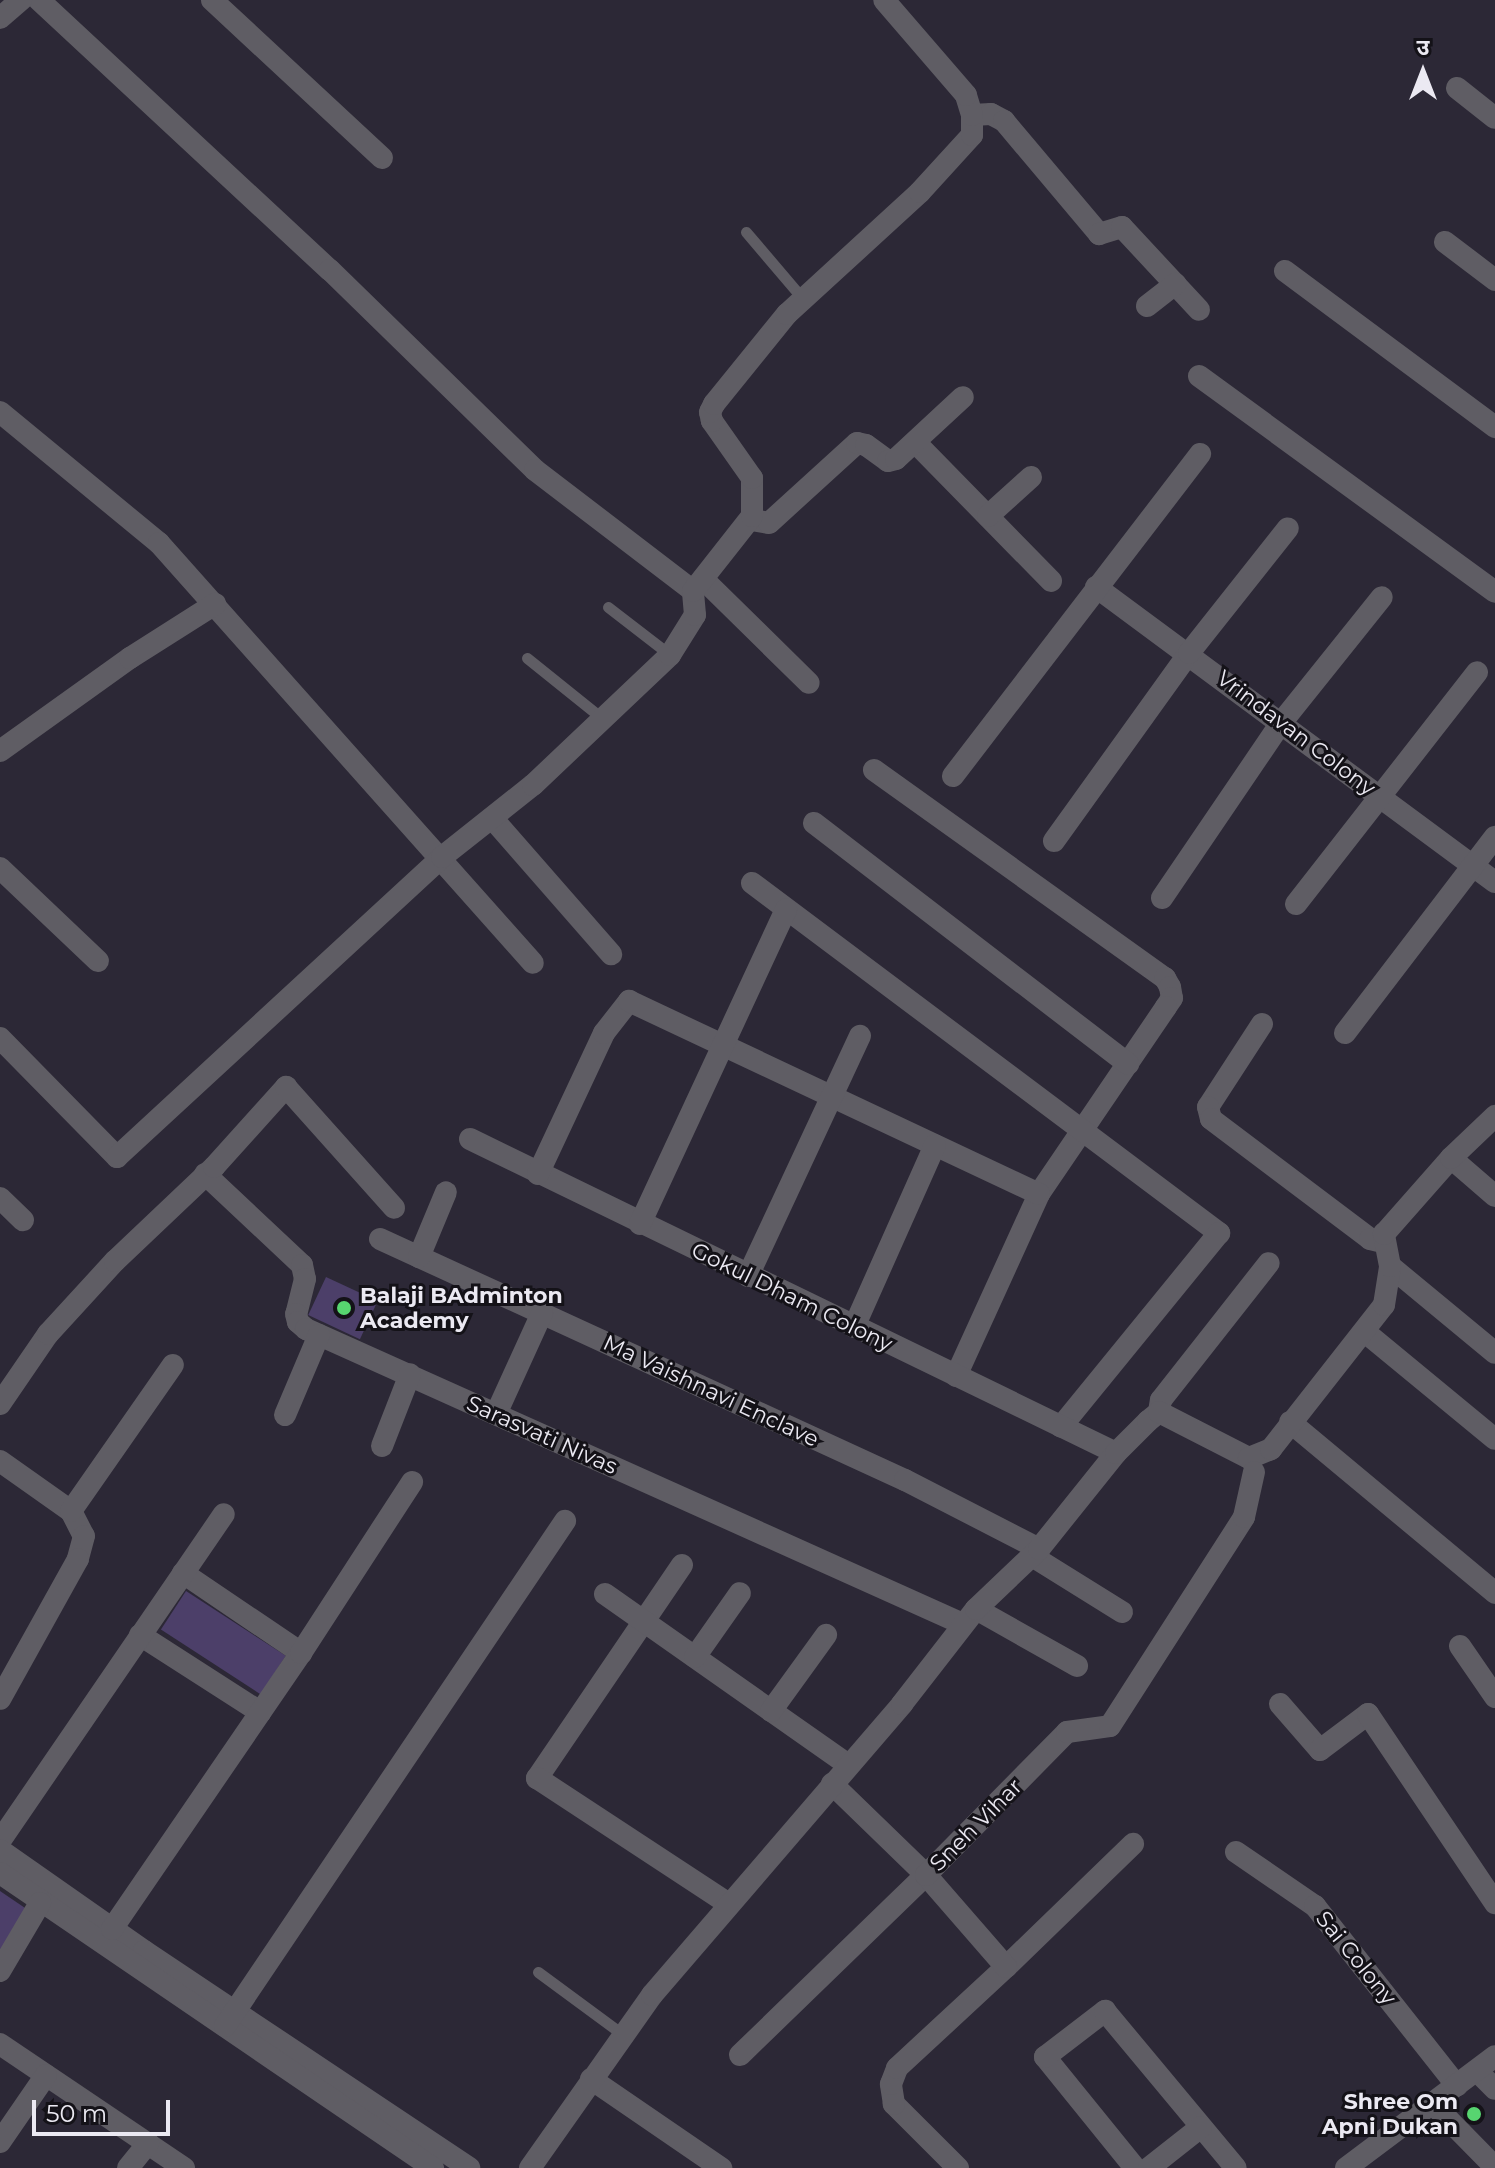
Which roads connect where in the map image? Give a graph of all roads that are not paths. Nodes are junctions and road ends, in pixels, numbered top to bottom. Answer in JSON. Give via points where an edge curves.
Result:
{"nodes":[{"id":1,"x":21,"y":0,"type":"edge"},
{"id":2,"x":39,"y":0,"type":"edge"},
{"id":3,"x":212,"y":0,"type":"edge"},
{"id":4,"x":884,"y":0,"type":"edge"},
{"id":5,"x":0,"y":18,"type":"edge"},
{"id":6,"x":1457,"y":88,"type":"dead end"},
{"id":7,"x":972,"y":115,"type":"junction"},
{"id":8,"x":1495,"y":118,"type":"edge"},
{"id":9,"x":382,"y":158,"type":"dead end"},
{"id":10,"x":746,"y":232,"type":"dead end"},
{"id":11,"x":1445,"y":242,"type":"dead end"},
{"id":12,"x":1285,"y":271,"type":"dead end"},
{"id":13,"x":1495,"y":280,"type":"edge"},
{"id":14,"x":1175,"y":284,"type":"junction"},
{"id":15,"x":803,"y":299,"type":"junction"},
{"id":16,"x":1147,"y":306,"type":"dead end"},
{"id":17,"x":1199,"y":310,"type":"dead end"},
{"id":18,"x":1199,"y":376,"type":"dead end"},
{"id":19,"x":963,"y":397,"type":"dead end"},
{"id":20,"x":0,"y":412,"type":"edge"},
{"id":21,"x":1495,"y":427,"type":"edge"},
{"id":22,"x":916,"y":443,"type":"junction"},
{"id":23,"x":1200,"y":454,"type":"dead end"},
{"id":24,"x":1031,"y":477,"type":"dead end"},
{"id":25,"x":988,"y":516,"type":"junction"},
{"id":26,"x":751,"y":520,"type":"junction"},
{"id":27,"x":1288,"y":528,"type":"dead end"},
{"id":28,"x":1051,"y":581,"type":"dead end"},
{"id":29,"x":698,"y":585,"type":"junction"},
{"id":30,"x":1096,"y":587,"type":"junction"},
{"id":31,"x":1495,"y":592,"type":"edge"},
{"id":32,"x":1382,"y":597,"type":"dead end"},
{"id":33,"x":215,"y":604,"type":"junction"},
{"id":34,"x":608,"y":607,"type":"dead end"},
{"id":35,"x":1189,"y":653,"type":"junction"},
{"id":36,"x":670,"y":655,"type":"junction"},
{"id":37,"x":527,"y":658,"type":"dead end"},
{"id":38,"x":1477,"y":672,"type":"dead end"},
{"id":39,"x":809,"y":683,"type":"dead end"},
{"id":40,"x":603,"y":719,"type":"junction"},
{"id":41,"x":1281,"y":723,"type":"junction"},
{"id":42,"x":0,"y":751,"type":"edge"},
{"id":43,"x":874,"y":770,"type":"dead end"},
{"id":44,"x":953,"y":776,"type":"dead end"},
{"id":45,"x":1379,"y":796,"type":"junction"},
{"id":46,"x":492,"y":818,"type":"junction"},
{"id":47,"x":814,"y":823,"type":"dead end"},
{"id":48,"x":1495,"y":837,"type":"edge"},
{"id":49,"x":1054,"y":841,"type":"dead end"},
{"id":50,"x":442,"y":857,"type":"junction"},
{"id":51,"x":1472,"y":865,"type":"junction"},
{"id":52,"x":0,"y":868,"type":"edge"},
{"id":53,"x":1495,"y":882,"type":"edge"},
{"id":54,"x":752,"y":883,"type":"dead end"},
{"id":55,"x":1162,"y":898,"type":"dead end"},
{"id":56,"x":1296,"y":904,"type":"dead end"},
{"id":57,"x":786,"y":909,"type":"junction"},
{"id":58,"x":611,"y":954,"type":"dead end"},
{"id":59,"x":98,"y":961,"type":"dead end"},
{"id":60,"x":533,"y":963,"type":"dead end"},
{"id":61,"x":1262,"y":1024,"type":"dead end"},
{"id":62,"x":1345,"y":1033,"type":"dead end"},
{"id":63,"x":860,"y":1036,"type":"dead end"},
{"id":64,"x":0,"y":1038,"type":"edge"},
{"id":65,"x":724,"y":1045,"type":"junction"},
{"id":66,"x":1128,"y":1064,"type":"junction"},
{"id":67,"x":832,"y":1096,"type":"junction"},
{"id":68,"x":1495,"y":1116,"type":"edge"},
{"id":69,"x":1084,"y":1130,"type":"junction"},
{"id":70,"x":470,"y":1139,"type":"dead end"},
{"id":71,"x":935,"y":1145,"type":"junction"},
{"id":72,"x":1451,"y":1158,"type":"junction"},
{"id":73,"x":205,"y":1174,"type":"junction"},
{"id":74,"x":538,"y":1174,"type":"junction"},
{"id":75,"x":446,"y":1192,"type":"dead end"},
{"id":76,"x":1039,"y":1194,"type":"junction"},
{"id":77,"x":1495,"y":1196,"type":"edge"},
{"id":78,"x":0,"y":1198,"type":"edge"},
{"id":79,"x":394,"y":1208,"type":"dead end"},
{"id":80,"x":23,"y":1220,"type":"dead end"},
{"id":81,"x":640,"y":1224,"type":"junction"},
{"id":82,"x":380,"y":1239,"type":"dead end"},
{"id":83,"x":1383,"y":1242,"type":"junction"},
{"id":84,"x":419,"y":1257,"type":"junction"},
{"id":85,"x":1269,"y":1263,"type":"dead end"},
{"id":86,"x":1390,"y":1266,"type":"junction"},
{"id":87,"x":748,"y":1276,"type":"junction"},
{"id":88,"x":542,"y":1313,"type":"junction"},
{"id":89,"x":854,"y":1327,"type":"junction"},
{"id":90,"x":1365,"y":1332,"type":"junction"},
{"id":91,"x":319,"y":1335,"type":"junction"},
{"id":92,"x":1495,"y":1353,"type":"edge"},
{"id":93,"x":173,"y":1365,"type":"dead end"},
{"id":94,"x":410,"y":1374,"type":"junction"},
{"id":95,"x":956,"y":1376,"type":"junction"},
{"id":96,"x":0,"y":1404,"type":"edge"},
{"id":97,"x":1159,"y":1412,"type":"junction"},
{"id":98,"x":496,"y":1414,"type":"junction"},
{"id":99,"x":285,"y":1415,"type":"dead end"},
{"id":100,"x":1290,"y":1422,"type":"junction"},
{"id":101,"x":1061,"y":1427,"type":"junction"},
{"id":102,"x":1495,"y":1439,"type":"edge"},
{"id":103,"x":382,"y":1446,"type":"dead end"},
{"id":104,"x":1116,"y":1453,"type":"junction"},
{"id":105,"x":0,"y":1461,"type":"edge"},
{"id":106,"x":1254,"y":1472,"type":"dead end"},
{"id":107,"x":412,"y":1482,"type":"dead end"},
{"id":108,"x":71,"y":1511,"type":"junction"},
{"id":109,"x":224,"y":1514,"type":"dead end"},
{"id":110,"x":565,"y":1521,"type":"dead end"},
{"id":111,"x":1036,"y":1552,"type":"junction"},
{"id":112,"x":682,"y":1565,"type":"dead end"},
{"id":113,"x":183,"y":1573,"type":"junction"},
{"id":114,"x":740,"y":1593,"type":"dead end"},
{"id":115,"x":1495,"y":1593,"type":"edge"},
{"id":116,"x":605,"y":1594,"type":"dead end"},
{"id":117,"x":1122,"y":1612,"type":"dead end"},
{"id":118,"x":969,"y":1617,"type":"junction"},
{"id":119,"x":642,"y":1620,"type":"junction"},
{"id":120,"x":140,"y":1635,"type":"junction"},
{"id":121,"x":826,"y":1635,"type":"dead end"},
{"id":122,"x":1460,"y":1646,"type":"dead end"},
{"id":123,"x":301,"y":1653,"type":"junction"},
{"id":124,"x":695,"y":1657,"type":"junction"},
{"id":125,"x":1077,"y":1666,"type":"dead end"},
{"id":126,"x":1495,"y":1697,"type":"edge"},
{"id":127,"x":0,"y":1699,"type":"edge"},
{"id":128,"x":1280,"y":1704,"type":"dead end"},
{"id":129,"x":771,"y":1711,"type":"junction"},
{"id":130,"x":260,"y":1712,"type":"junction"},
{"id":131,"x":848,"y":1765,"type":"junction"},
{"id":132,"x":832,"y":1784,"type":"junction"},
{"id":133,"x":0,"y":1841,"type":"edge"},
{"id":134,"x":1133,"y":1844,"type":"dead end"},
{"id":135,"x":0,"y":1850,"type":"edge"},
{"id":136,"x":1236,"y":1852,"type":"dead end"},
{"id":137,"x":0,"y":1873,"type":"edge"},
{"id":138,"x":926,"y":1875,"type":"junction"},
{"id":139,"x":40,"y":1903,"type":"junction"},
{"id":140,"x":1495,"y":1903,"type":"edge"},
{"id":141,"x":729,"y":1904,"type":"junction"},
{"id":142,"x":69,"y":1910,"type":"junction"},
{"id":143,"x":112,"y":1929,"type":"junction"},
{"id":144,"x":1006,"y":1967,"type":"junction"},
{"id":145,"x":0,"y":1971,"type":"edge"},
{"id":146,"x":538,"y":1972,"type":"dead end"},
{"id":147,"x":230,"y":2019,"type":"junction"},
{"id":148,"x":622,"y":2034,"type":"junction"},
{"id":149,"x":0,"y":2044,"type":"edge"},
{"id":150,"x":740,"y":2055,"type":"dead end"},
{"id":151,"x":1495,"y":2056,"type":"edge"},
{"id":152,"x":1477,"y":2071,"type":"junction"},
{"id":153,"x":46,"y":2075,"type":"junction"},
{"id":154,"x":591,"y":2079,"type":"junction"},
{"id":155,"x":1457,"y":2086,"type":"junction"},
{"id":156,"x":1495,"y":2089,"type":"edge"},
{"id":157,"x":1433,"y":2104,"type":"junction"},
{"id":158,"x":1201,"y":2127,"type":"junction"},
{"id":159,"x":0,"y":2142,"type":"edge"},
{"id":160,"x":148,"y":2143,"type":"junction"},
{"id":161,"x":449,"y":2165,"type":"edge"},
{"id":162,"x":1495,"y":2167,"type":"edge"},
{"id":163,"x":128,"y":2168,"type":"edge"},
{"id":164,"x":184,"y":2168,"type":"edge"},
{"id":165,"x":530,"y":2168,"type":"edge"},
{"id":166,"x":721,"y":2168,"type":"edge"},
{"id":167,"x":958,"y":2168,"type":"edge"},
{"id":168,"x":1135,"y":2168,"type":"edge"},
{"id":169,"x":1149,"y":2168,"type":"edge"},
{"id":170,"x":1236,"y":2168,"type":"edge"},
{"id":171,"x":1346,"y":2168,"type":"edge"}],
"edges":[{"from":1,"to":5,"type":"street"},
{"from":2,"to":29,"type":"street","via":[[330,270],[535,470]]},
{"from":3,"to":9,"type":"street"},
{"from":4,"to":7,"type":"street","via":[[966,95]]},
{"from":6,"to":8,"type":"street"},
{"from":7,"to":14,"type":"street","via":[[991,114],[1004,121],[1099,234],[1122,227]]},
{"from":7,"to":15,"type":"street","via":[[968,142]]},
{"from":10,"to":15,"type":"lane"},
{"from":11,"to":13,"type":"street"},
{"from":12,"to":21,"type":"street"},
{"from":14,"to":16,"type":"street"},
{"from":14,"to":17,"type":"street"},
{"from":15,"to":26,"type":"street","via":[[710,412],[752,478]]},
{"from":18,"to":31,"type":"street"},
{"from":19,"to":22,"type":"street"},
{"from":20,"to":33,"type":"street","via":[[159,543]]},
{"from":22,"to":25,"type":"street"},
{"from":22,"to":26,"type":"street","via":[[892,462],[857,443],[769,523]]},
{"from":23,"to":30,"type":"street"},
{"from":24,"to":25,"type":"street"},
{"from":25,"to":28,"type":"street"},
{"from":26,"to":29,"type":"street"},
{"from":27,"to":35,"type":"street"},
{"from":29,"to":36,"type":"street","via":[[695,615]]},
{"from":29,"to":39,"type":"street"},
{"from":30,"to":35,"type":"street","name":"Vrindavan Colony"},
{"from":30,"to":44,"type":"street"},
{"from":32,"to":41,"type":"street"},
{"from":33,"to":42,"type":"street"},
{"from":33,"to":50,"type":"street"},
{"from":34,"to":36,"type":"lane"},
{"from":35,"to":41,"type":"street","name":"Vrindavan Colony"},
{"from":35,"to":49,"type":"street"},
{"from":36,"to":40,"type":"street"},
{"from":37,"to":40,"type":"lane"},
{"from":38,"to":45,"type":"street"},
{"from":40,"to":46,"type":"street"},
{"from":41,"to":45,"type":"street","name":"Vrindavan Colony"},
{"from":41,"to":55,"type":"street"},
{"from":43,"to":66,"type":"street","via":[[1165,978],[1172,998]]},
{"from":45,"to":51,"type":"street","name":"Vrindavan Colony"},
{"from":45,"to":56,"type":"street"},
{"from":46,"to":50,"type":"street"},
{"from":46,"to":58,"type":"street"},
{"from":47,"to":66,"type":"street"},
{"from":48,"to":51,"type":"street"},
{"from":50,"to":60,"type":"street"},
{"from":50,"to":64,"type":"street","via":[[117,1157]]},
{"from":51,"to":53,"type":"street","name":"Vrindavan Colony"},
{"from":51,"to":62,"type":"street"},
{"from":52,"to":59,"type":"street"},
{"from":54,"to":57,"type":"street"},
{"from":57,"to":65,"type":"street"},
{"from":57,"to":69,"type":"street"},
{"from":61,"to":83,"type":"street","via":[[1208,1107],[1211,1119],[1370,1239]]},
{"from":63,"to":67,"type":"street"},
{"from":65,"to":67,"type":"street"},
{"from":65,"to":74,"type":"street","via":[[629,1001],[604,1033]]},
{"from":65,"to":81,"type":"street"},
{"from":66,"to":69,"type":"street"},
{"from":67,"to":71,"type":"street"},
{"from":67,"to":87,"type":"street"},
{"from":68,"to":72,"type":"street"},
{"from":69,"to":76,"type":"street"},
{"from":69,"to":101,"type":"street","via":[[1219,1233]]},
{"from":70,"to":74,"type":"street","name":"Gokul Dham Colony"},
{"from":71,"to":76,"type":"street"},
{"from":71,"to":89,"type":"street"},
{"from":72,"to":77,"type":"street"},
{"from":72,"to":83,"type":"street","via":[[1384,1234]]},
{"from":73,"to":79,"type":"street","via":[[286,1087]]},
{"from":73,"to":91,"type":"street","via":[[302,1265],[298,1322]]},
{"from":73,"to":96,"type":"street","via":[[48,1334]]},
{"from":74,"to":81,"type":"street","name":"Gokul Dham Colony"},
{"from":75,"to":84,"type":"street"},
{"from":76,"to":95,"type":"street"},
{"from":78,"to":80,"type":"street"},
{"from":81,"to":87,"type":"street","name":"Gokul Dham Colony"},
{"from":82,"to":84,"type":"street","name":"Ma Vaishnavi Enclave"},
{"from":83,"to":86,"type":"street"},
{"from":84,"to":88,"type":"street","name":"Ma Vaishnavi Enclave"},
{"from":85,"to":97,"type":"street","via":[[1161,1400]]},
{"from":86,"to":90,"type":"street","via":[[1384,1305]]},
{"from":86,"to":92,"type":"street"},
{"from":87,"to":89,"type":"street","name":"Gokul Dham Colony"},
{"from":88,"to":98,"type":"street"},
{"from":88,"to":111,"type":"street","name":"Ma Vaishnavi Enclave","via":[[905,1480]]},
{"from":89,"to":95,"type":"street","name":"Gokul Dham Colony"},
{"from":90,"to":100,"type":"street"},
{"from":90,"to":102,"type":"street"},
{"from":91,"to":94,"type":"street","name":"Sarasvati Nivas"},
{"from":91,"to":99,"type":"street"},
{"from":93,"to":108,"type":"street"},
{"from":94,"to":98,"type":"street","name":"Sarasvati Nivas"},
{"from":94,"to":103,"type":"street"},
{"from":95,"to":101,"type":"street","name":"Gokul Dham Colony"},
{"from":97,"to":100,"type":"street","via":[[1249,1458],[1271,1449]]},
{"from":97,"to":104,"type":"street"},
{"from":98,"to":118,"type":"street","name":"Sarasvati Nivas"},
{"from":100,"to":115,"type":"street"},
{"from":101,"to":104,"type":"street","name":"Gokul Dham Colony"},
{"from":104,"to":111,"type":"street"},
{"from":105,"to":108,"type":"street"},
{"from":106,"to":138,"type":"street","name":"Sneh Vihar","via":[[1244,1517],[1110,1726],[1067,1732]]},
{"from":107,"to":123,"type":"street"},
{"from":108,"to":127,"type":"street","via":[[84,1536],[78,1559]]},
{"from":109,"to":113,"type":"street"},
{"from":110,"to":147,"type":"street"},
{"from":111,"to":117,"type":"street","name":"Ma Vaishnavi Enclave"},
{"from":111,"to":118,"type":"street"},
{"from":112,"to":119,"type":"street"},
{"from":113,"to":120,"type":"street"},
{"from":113,"to":123,"type":"street"},
{"from":114,"to":124,"type":"street"},
{"from":116,"to":119,"type":"street"},
{"from":118,"to":125,"type":"street","name":"Sarasvati Nivas"},
{"from":118,"to":131,"type":"street"},
{"from":119,"to":124,"type":"street"},
{"from":119,"to":141,"type":"street","via":[[537,1778]]},
{"from":120,"to":130,"type":"street"},
{"from":120,"to":133,"type":"street"},
{"from":121,"to":129,"type":"street"},
{"from":122,"to":126,"type":"street"},
{"from":123,"to":130,"type":"street"},
{"from":124,"to":129,"type":"street"},
{"from":128,"to":140,"type":"street","via":[[1320,1750],[1368,1714]]},
{"from":129,"to":131,"type":"street"},
{"from":130,"to":143,"type":"street"},
{"from":131,"to":132,"type":"street"},
{"from":132,"to":138,"type":"street"},
{"from":132,"to":141,"type":"street"},
{"from":134,"to":144,"type":"street"},
{"from":135,"to":142,"type":"street"},
{"from":136,"to":155,"type":"street","name":"Sai Colony","via":[[1315,1906]]},
{"from":137,"to":139,"type":"street"},
{"from":138,"to":144,"type":"street","name":"Sneh Vihar"},
{"from":138,"to":150,"type":"street"},
{"from":139,"to":142,"type":"street"},
{"from":139,"to":145,"type":"street"},
{"from":141,"to":148,"type":"street"},
{"from":142,"to":143,"type":"street"},
{"from":142,"to":147,"type":"street"},
{"from":143,"to":147,"type":"street"},
{"from":144,"to":167,"type":"street","via":[[897,2068],[891,2084],[894,2104]]},
{"from":146,"to":148,"type":"lane"},
{"from":147,"to":161,"type":"street"},
{"from":148,"to":154,"type":"street"},
{"from":149,"to":153,"type":"street"},
{"from":151,"to":152,"type":"street"},
{"from":152,"to":155,"type":"street"},
{"from":152,"to":156,"type":"street"},
{"from":153,"to":159,"type":"street"},
{"from":153,"to":160,"type":"street"},
{"from":154,"to":165,"type":"street"},
{"from":154,"to":166,"type":"street"},
{"from":155,"to":157,"type":"street"},
{"from":157,"to":162,"type":"street"},
{"from":157,"to":171,"type":"street"},
{"from":158,"to":168,"type":"street","via":[[1105,2011],[1045,2057]]},
{"from":158,"to":169,"type":"street"},
{"from":158,"to":170,"type":"street"},
{"from":160,"to":163,"type":"street"},
{"from":160,"to":164,"type":"street"}]}
